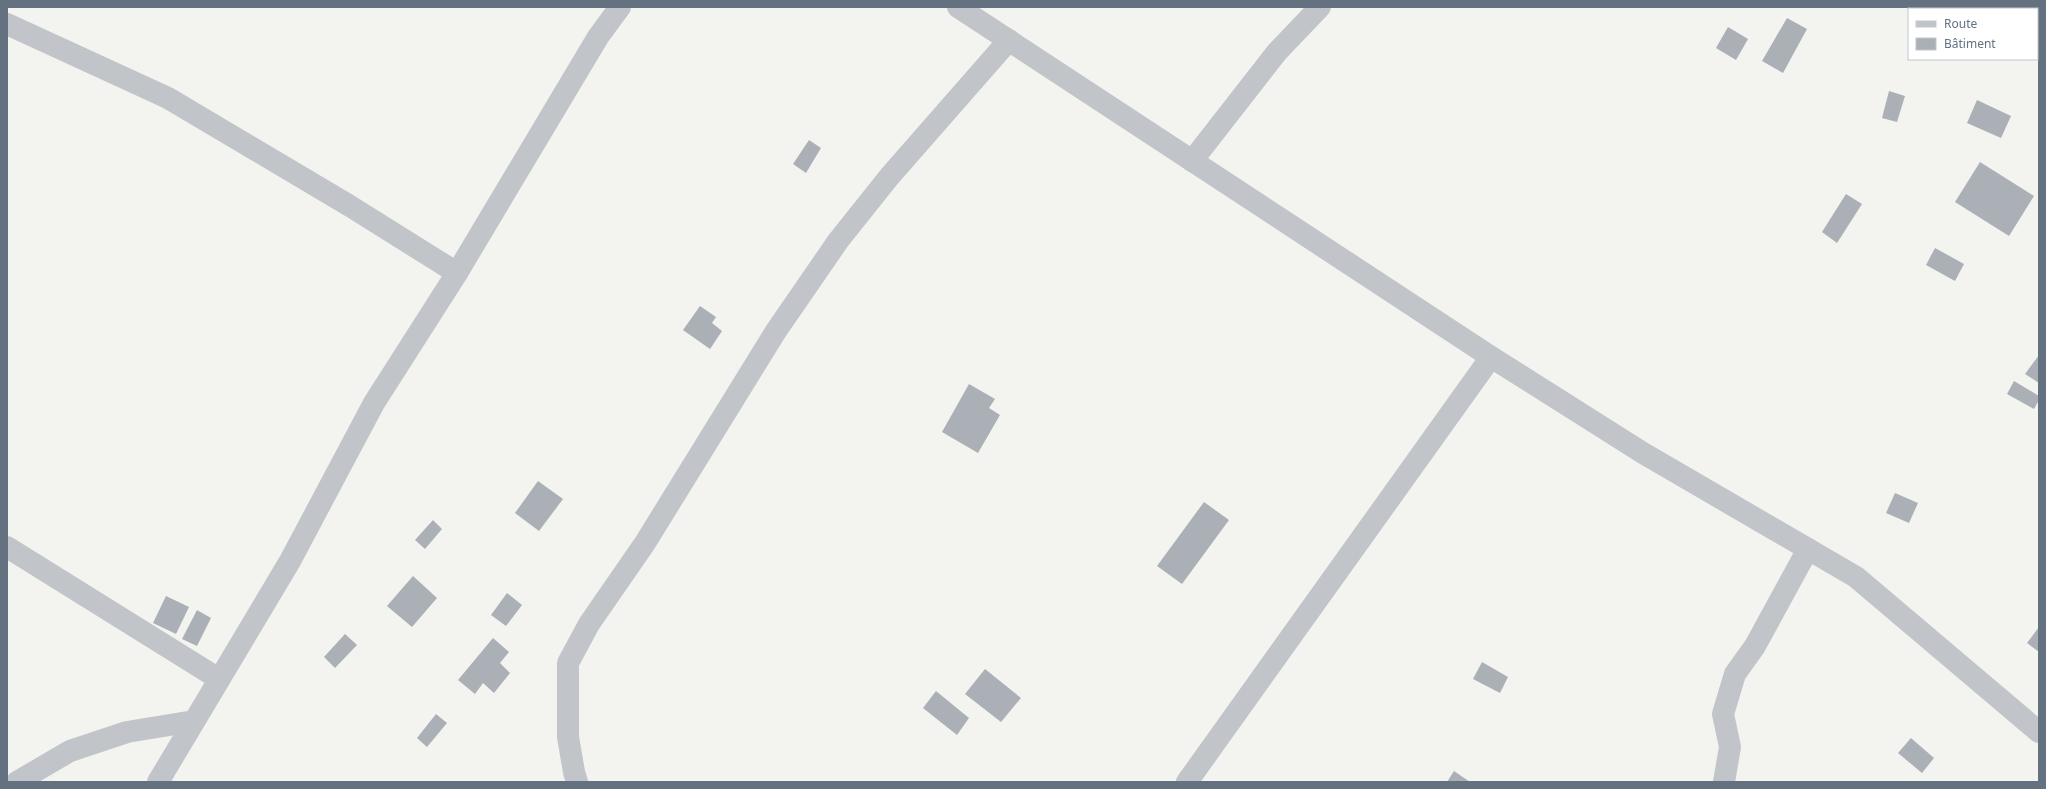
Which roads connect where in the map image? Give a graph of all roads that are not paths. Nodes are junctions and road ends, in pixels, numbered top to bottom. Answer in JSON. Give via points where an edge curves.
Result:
{"nodes":[{"id":1,"x":620,"y":7,"type":"edge"},
{"id":2,"x":958,"y":7,"type":"edge"},
{"id":3,"x":1320,"y":7,"type":"edge"},
{"id":4,"x":7,"y":24,"type":"edge"},
{"id":5,"x":1009,"y":40,"type":"junction"},
{"id":6,"x":1192,"y":161,"type":"junction"},
{"id":7,"x":457,"y":273,"type":"junction"},
{"id":8,"x":1491,"y":357,"type":"junction"},
{"id":9,"x":7,"y":547,"type":"edge"},
{"id":10,"x":1808,"y":549,"type":"junction"},
{"id":11,"x":219,"y":679,"type":"junction"},
{"id":12,"x":194,"y":721,"type":"junction"},
{"id":13,"x":2039,"y":732,"type":"edge"},
{"id":14,"x":17,"y":782,"type":"edge"},
{"id":15,"x":158,"y":782,"type":"edge"},
{"id":16,"x":577,"y":782,"type":"edge"},
{"id":17,"x":1187,"y":782,"type":"edge"},
{"id":18,"x":1724,"y":782,"type":"edge"}],
"edges":[{"from":1,"to":7,"type":"street","via":[[598,37]]},
{"from":2,"to":5,"type":"street"},
{"from":3,"to":6,"type":"street","via":[[1277,52]]},
{"from":4,"to":7,"type":"street","via":[[168,98]]},
{"from":5,"to":6,"type":"street"},
{"from":5,"to":16,"type":"street","via":[[889,177],[838,241],[776,331],[645,543],[589,624],[568,662],[568,737]]},
{"from":6,"to":8,"type":"street"},
{"from":7,"to":11,"type":"street","via":[[374,403],[290,561]]},
{"from":8,"to":10,"type":"street","via":[[1643,453]]},
{"from":8,"to":17,"type":"street"},
{"from":9,"to":11,"type":"street"},
{"from":10,"to":13,"type":"street","via":[[1856,576]]},
{"from":10,"to":18,"type":"street","via":[[1755,646],[1735,674],[1723,714],[1730,747]]},
{"from":11,"to":12,"type":"street"},
{"from":12,"to":14,"type":"street","via":[[127,732],[70,751]]},
{"from":12,"to":15,"type":"street"}]}
